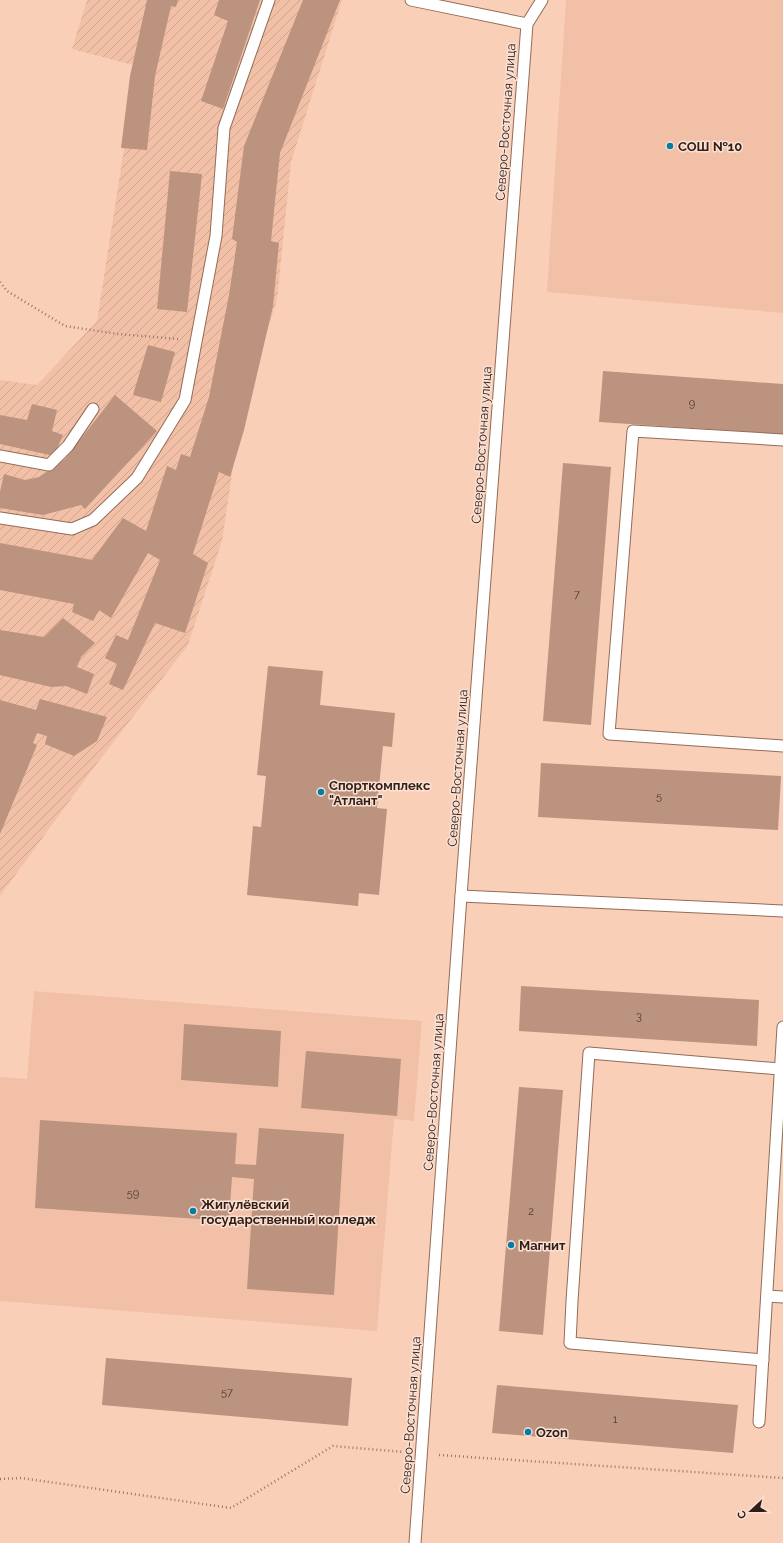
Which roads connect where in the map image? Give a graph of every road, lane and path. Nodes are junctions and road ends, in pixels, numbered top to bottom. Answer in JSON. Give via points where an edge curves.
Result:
{"nodes":[{"id":1,"x":269,"y":0,"type":"edge"},
{"id":2,"x":411,"y":0,"type":"edge"},
{"id":3,"x":542,"y":0,"type":"edge"},
{"id":4,"x":527,"y":24,"type":"junction"},
{"id":5,"x":0,"y":282,"type":"edge"},
{"id":6,"x":197,"y":341,"type":"junction"},
{"id":7,"x":93,"y":409,"type":"dead end"},
{"id":8,"x":783,"y":440,"type":"edge"},
{"id":9,"x":0,"y":456,"type":"edge"},
{"id":10,"x":0,"y":518,"type":"edge"},
{"id":11,"x":783,"y":746,"type":"edge"},
{"id":12,"x":461,"y":896,"type":"junction"},
{"id":13,"x":783,"y":911,"type":"edge"},
{"id":14,"x":783,"y":1027,"type":"edge"},
{"id":15,"x":780,"y":1069,"type":"junction"},
{"id":16,"x":779,"y":1167,"type":"edge"},
{"id":17,"x":767,"y":1296,"type":"junction"},
{"id":18,"x":783,"y":1297,"type":"edge"},
{"id":19,"x":763,"y":1360,"type":"junction"},
{"id":20,"x":759,"y":1422,"type":"dead end"},
{"id":21,"x":422,"y":1454,"type":"junction"},
{"id":22,"x":783,"y":1478,"type":"edge"},
{"id":23,"x":0,"y":1479,"type":"edge"},
{"id":24,"x":415,"y":1543,"type":"edge"}],
"edges":[{"from":1,"to":6,"type":"lane","via":[[224,128],[216,236]]},
{"from":2,"to":4,"type":"lane"},
{"from":3,"to":4,"type":"lane","name":"Северо-Восточная улица"},
{"from":4,"to":12,"type":"lane","name":"Северо-Восточная улица"},
{"from":5,"to":6,"type":"path","via":[[7,290],[65,326]]},
{"from":6,"to":10,"type":"lane","via":[[185,400],[137,478],[92,520],[72,529]]},
{"from":7,"to":9,"type":"lane","via":[[68,446],[49,465]]},
{"from":8,"to":11,"type":"lane","via":[[633,431],[609,734]]},
{"from":12,"to":13,"type":"lane"},
{"from":12,"to":21,"type":"lane","name":"Северо-Восточная улица"},
{"from":14,"to":15,"type":"lane"},
{"from":15,"to":16,"type":"lane"},
{"from":15,"to":19,"type":"lane","via":[[590,1053],[572,1301],[570,1343]]},
{"from":16,"to":17,"type":"lane"},
{"from":17,"to":18,"type":"lane"},
{"from":17,"to":19,"type":"lane"},
{"from":19,"to":20,"type":"lane"},
{"from":21,"to":22,"type":"path"},
{"from":21,"to":23,"type":"path","via":[[333,1446],[231,1508],[21,1478]]},
{"from":21,"to":24,"type":"lane","name":"Северо-Восточная улица"}]}
